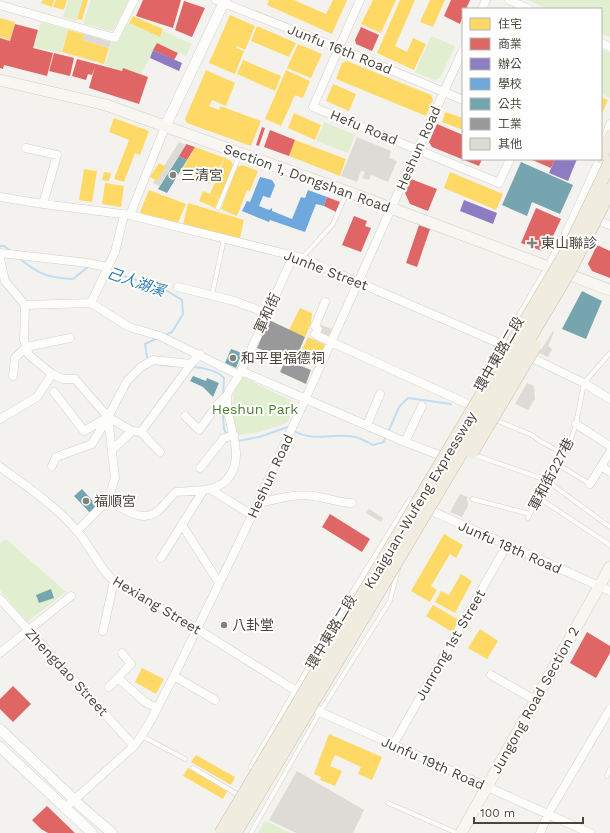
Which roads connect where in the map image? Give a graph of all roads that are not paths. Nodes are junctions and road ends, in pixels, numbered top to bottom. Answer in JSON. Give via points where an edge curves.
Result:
{"nodes":[{"id":1,"x":134,"y":0,"type":"edge"},
{"id":2,"x":360,"y":0,"type":"edge"},
{"id":3,"x":509,"y":0,"type":"edge"},
{"id":4,"x":221,"y":1,"type":"edge"},
{"id":5,"x":0,"y":5,"type":"edge"},
{"id":6,"x":527,"y":8,"type":"edge"},
{"id":7,"x":338,"y":48,"type":"junction"},
{"id":8,"x":462,"y":52,"type":"edge"},
{"id":9,"x":0,"y":80,"type":"edge"},
{"id":10,"x":444,"y":92,"type":"junction"},
{"id":11,"x":462,"y":100,"type":"edge"},
{"id":12,"x":610,"y":124,"type":"edge"},
{"id":13,"x":165,"y":127,"type":"junction"},
{"id":14,"x":610,"y":136,"type":"edge"},
{"id":15,"x":610,"y":143,"type":"edge"},
{"id":16,"x":26,"y":148,"type":"dead end"},
{"id":17,"x":417,"y":149,"type":"junction"},
{"id":18,"x":240,"y":153,"type":"junction"},
{"id":19,"x":602,"y":154,"type":"edge"},
{"id":20,"x":602,"y":156,"type":"edge"},
{"id":21,"x":602,"y":156,"type":"edge"},
{"id":22,"x":510,"y":160,"type":"edge"},
{"id":23,"x":600,"y":160,"type":"edge"},
{"id":24,"x":610,"y":163,"type":"edge"},
{"id":25,"x":610,"y":190,"type":"edge"},
{"id":26,"x":348,"y":192,"type":"junction"},
{"id":27,"x":0,"y":197,"type":"edge"},
{"id":28,"x":610,"y":202,"type":"edge"},
{"id":29,"x":43,"y":204,"type":"junction"},
{"id":30,"x":218,"y":208,"type":"dead end"},
{"id":31,"x":391,"y":208,"type":"junction"},
{"id":32,"x":127,"y":215,"type":"junction"},
{"id":33,"x":600,"y":221,"type":"junction"},
{"id":34,"x":610,"y":225,"type":"edge"},
{"id":35,"x":224,"y":238,"type":"junction"},
{"id":36,"x":4,"y":252,"type":"edge"},
{"id":37,"x":293,"y":256,"type":"junction"},
{"id":38,"x":302,"y":258,"type":"junction"},
{"id":39,"x":0,"y":259,"type":"edge"},
{"id":40,"x":548,"y":267,"type":"junction"},
{"id":41,"x":105,"y":272,"type":"junction"},
{"id":42,"x":571,"y":272,"type":"junction"},
{"id":43,"x":359,"y":282,"type":"junction"},
{"id":44,"x":178,"y":287,"type":"dead end"},
{"id":45,"x":610,"y":290,"type":"edge"},
{"id":46,"x":212,"y":295,"type":"junction"},
{"id":47,"x":325,"y":302,"type":"dead end"},
{"id":48,"x":91,"y":303,"type":"junction"},
{"id":49,"x":24,"y":305,"type":"junction"},
{"id":50,"x":266,"y":313,"type":"junction"},
{"id":51,"x":70,"y":338,"type":"dead end"},
{"id":52,"x":332,"y":342,"type":"junction"},
{"id":53,"x":504,"y":345,"type":"junction"},
{"id":54,"x":26,"y":347,"type":"junction"},
{"id":55,"x":610,"y":353,"type":"edge"},
{"id":56,"x":200,"y":354,"type":"junction"},
{"id":57,"x":527,"y":355,"type":"junction"},
{"id":58,"x":189,"y":366,"type":"junction"},
{"id":59,"x":240,"y":373,"type":"junction"},
{"id":60,"x":52,"y":374,"type":"junction"},
{"id":61,"x":13,"y":376,"type":"dead end"},
{"id":62,"x":584,"y":383,"type":"junction"},
{"id":63,"x":54,"y":392,"type":"dead end"},
{"id":64,"x":380,"y":394,"type":"dead end"},
{"id":65,"x":226,"y":397,"type":"junction"},
{"id":66,"x":610,"y":399,"type":"edge"},
{"id":67,"x":306,"y":400,"type":"junction"},
{"id":68,"x":470,"y":405,"type":"junction"},
{"id":69,"x":422,"y":406,"type":"dead end"},
{"id":70,"x":185,"y":416,"type":"dead end"},
{"id":71,"x":108,"y":417,"type":"junction"},
{"id":72,"x":489,"y":417,"type":"junction"},
{"id":73,"x":0,"y":419,"type":"edge"},
{"id":74,"x":576,"y":424,"type":"junction"},
{"id":75,"x":367,"y":425,"type":"junction"},
{"id":76,"x":136,"y":431,"type":"junction"},
{"id":77,"x":230,"y":436,"type":"junction"},
{"id":78,"x":405,"y":442,"type":"junction"},
{"id":79,"x":610,"y":446,"type":"edge"},
{"id":80,"x":112,"y":450,"type":"junction"},
{"id":81,"x":160,"y":452,"type":"dead end"},
{"id":82,"x":467,"y":452,"type":"junction"},
{"id":83,"x":610,"y":452,"type":"edge"},
{"id":84,"x":564,"y":454,"type":"junction"},
{"id":85,"x":439,"y":455,"type":"junction"},
{"id":86,"x":557,"y":464,"type":"junction"},
{"id":87,"x":52,"y":466,"type":"dead end"},
{"id":88,"x":601,"y":466,"type":"junction"},
{"id":89,"x":0,"y":468,"type":"edge"},
{"id":90,"x":200,"y":468,"type":"dead end"},
{"id":91,"x":610,"y":472,"type":"edge"},
{"id":92,"x":546,"y":480,"type":"junction"},
{"id":93,"x":590,"y":484,"type":"joint"},
{"id":94,"x":206,"y":490,"type":"junction"},
{"id":95,"x":539,"y":498,"type":"junction"},
{"id":96,"x":472,"y":499,"type":"dead end"},
{"id":97,"x":108,"y":500,"type":"junction"},
{"id":98,"x":411,"y":502,"type":"junction"},
{"id":99,"x":258,"y":503,"type":"junction"},
{"id":100,"x":352,"y":503,"type":"dead end"},
{"id":101,"x":432,"y":511,"type":"junction"},
{"id":102,"x":252,"y":515,"type":"junction"},
{"id":103,"x":182,"y":525,"type":"junction"},
{"id":104,"x":610,"y":527,"type":"edge"},
{"id":105,"x":77,"y":531,"type":"junction"},
{"id":106,"x":507,"y":545,"type":"junction"},
{"id":107,"x":610,"y":545,"type":"edge"},
{"id":108,"x":161,"y":558,"type":"dead end"},
{"id":109,"x":610,"y":567,"type":"edge"},
{"id":110,"x":114,"y":582,"type":"junction"},
{"id":111,"x":219,"y":583,"type":"junction"},
{"id":112,"x":599,"y":586,"type":"junction"},
{"id":113,"x":610,"y":591,"type":"edge"},
{"id":114,"x":71,"y":596,"type":"dead end"},
{"id":115,"x":0,"y":599,"type":"edge"},
{"id":116,"x":197,"y":629,"type":"junction"},
{"id":117,"x":27,"y":630,"type":"junction"},
{"id":118,"x":103,"y":631,"type":"dead end"},
{"id":119,"x":0,"y":653,"type":"edge"},
{"id":120,"x":122,"y":653,"type":"dead end"},
{"id":121,"x":490,"y":675,"type":"dead end"},
{"id":122,"x":174,"y":676,"type":"junction"},
{"id":123,"x":118,"y":678,"type":"junction"},
{"id":124,"x":109,"y":687,"type":"dead end"},
{"id":125,"x":297,"y":690,"type":"junction"},
{"id":126,"x":215,"y":700,"type":"dead end"},
{"id":127,"x":535,"y":700,"type":"junction"},
{"id":128,"x":157,"y":708,"type":"junction"},
{"id":129,"x":610,"y":709,"type":"edge"},
{"id":130,"x":317,"y":710,"type":"junction"},
{"id":131,"x":606,"y":724,"type":"edge"},
{"id":132,"x":0,"y":729,"type":"edge"},
{"id":133,"x":142,"y":736,"type":"junction"},
{"id":134,"x":393,"y":745,"type":"junction"},
{"id":135,"x":134,"y":746,"type":"junction"},
{"id":136,"x":0,"y":747,"type":"edge"},
{"id":137,"x":185,"y":759,"type":"dead end"},
{"id":138,"x":193,"y":768,"type":"dead end"},
{"id":139,"x":610,"y":769,"type":"edge"},
{"id":140,"x":607,"y":776,"type":"dead end"},
{"id":141,"x":486,"y":786,"type":"junction"},
{"id":142,"x":237,"y":794,"type":"junction"},
{"id":143,"x":75,"y":799,"type":"junction"},
{"id":144,"x":388,"y":803,"type":"dead end"},
{"id":145,"x":64,"y":809,"type":"junction"},
{"id":146,"x":548,"y":814,"type":"junction"},
{"id":147,"x":92,"y":833,"type":"edge"},
{"id":148,"x":112,"y":833,"type":"edge"},
{"id":149,"x":215,"y":833,"type":"edge"},
{"id":150,"x":221,"y":833,"type":"edge"},
{"id":151,"x":235,"y":833,"type":"edge"},
{"id":152,"x":240,"y":833,"type":"edge"},
{"id":153,"x":246,"y":833,"type":"edge"},
{"id":154,"x":251,"y":833,"type":"edge"},
{"id":155,"x":456,"y":833,"type":"edge"},
{"id":156,"x":461,"y":833,"type":"edge"},
{"id":157,"x":540,"y":833,"type":"edge"},
{"id":158,"x":590,"y":833,"type":"edge"}],
"edges":[{"from":1,"to":5,"type":"street","via":[[115,38]]},
{"from":2,"to":7,"type":"street","name":"Hefu Road"},
{"from":3,"to":6,"type":"street"},
{"from":4,"to":7,"type":"street","name":"Junfu 16th Road"},
{"from":4,"to":13,"type":"street"},
{"from":7,"to":10,"type":"street","name":"Junfu 16th Road"},
{"from":7,"to":17,"type":"street","name":"Hefu Road","via":[[313,106]]},
{"from":8,"to":10,"type":"street","name":"Heshun Road"},
{"from":9,"to":13,"type":"main road","name":"Section 1, Dongshan Road","via":[[106,105]]},
{"from":10,"to":11,"type":"street","name":"Junfu 16th Road"},
{"from":10,"to":17,"type":"street","name":"Heshun Road"},
{"from":12,"to":19,"type":"street","name":"環中東路二段"},
{"from":13,"to":18,"type":"main road","name":"Section 1, Dongshan Road"},
{"from":13,"to":32,"type":"street"},
{"from":14,"to":20,"type":"highway"},
{"from":15,"to":21,"type":"street","name":"環中東路二段"},
{"from":16,"to":29,"type":"street","via":[[57,155]]},
{"from":17,"to":22,"type":"street","name":"Hefu Road","via":[[499,183]]},
{"from":17,"to":31,"type":"street","name":"Heshun Road"},
{"from":18,"to":26,"type":"main road","name":"Section 1, Dongshan Road"},
{"from":18,"to":30,"type":"lane"},
{"from":23,"to":40,"type":"street","name":"環中東路二段"},
{"from":24,"to":150,"type":"highway","name":"Kuaiguan-Wufeng Expressway","bridge":true,"via":[[562,261]]},
{"from":25,"to":42,"type":"highway","name":"Kuaiguan-Wufeng Expressway","bridge":true},
{"from":26,"to":31,"type":"main road","name":"Section 1, Dongshan Road"},
{"from":26,"to":38,"type":"lane","via":[[333,224]]},
{"from":27,"to":29,"type":"street","name":"Junhe Street"},
{"from":28,"to":33,"type":"street","name":"環中東路二段"},
{"from":29,"to":32,"type":"street","name":"Junhe Street"},
{"from":31,"to":40,"type":"main road","name":"Section 1, Dongshan Road"},
{"from":31,"to":43,"type":"street","name":"Heshun Road"},
{"from":32,"to":35,"type":"street","name":"Junhe Street"},
{"from":32,"to":41,"type":"street","via":[[115,252]]},
{"from":33,"to":34,"type":"street"},
{"from":33,"to":42,"type":"street","name":"環中東路二段"},
{"from":35,"to":37,"type":"street","name":"Junhe Street"},
{"from":35,"to":46,"type":"lane"},
{"from":36,"to":41,"type":"street","via":[[88,263]]},
{"from":37,"to":38,"type":"street","name":"Junhe Street"},
{"from":37,"to":50,"type":"street","name":"軍和街"},
{"from":38,"to":43,"type":"street","name":"Junhe Street"},
{"from":39,"to":49,"type":"street","via":[[6,282]]},
{"from":40,"to":42,"type":"main road","name":"Section 1, Dongshan Road"},
{"from":40,"to":53,"type":"street","name":"環中東路二段"},
{"from":41,"to":48,"type":"street"},
{"from":42,"to":45,"type":"main road","name":"Section 1, Dongshan Road"},
{"from":42,"to":57,"type":"street","name":"環中東路二段"},
{"from":42,"to":151,"type":"highway","name":"Kuaiguan-Wufeng Expressway","bridge":true},
{"from":42,"to":153,"type":"highway","bridge":true,"via":[[544,332]]},
{"from":43,"to":52,"type":"street","name":"Heshun Road"},
{"from":43,"to":53,"type":"street","name":"Junhe Street"},
{"from":44,"to":46,"type":"street"},
{"from":46,"to":50,"type":"street"},
{"from":47,"to":52,"type":"street","via":[[315,326],[318,329],[316,334]]},
{"from":48,"to":49,"type":"street"},
{"from":48,"to":56,"type":"street","via":[[129,327],[163,337]]},
{"from":49,"to":54,"type":"street"},
{"from":50,"to":59,"type":"street","name":"軍和街"},
{"from":51,"to":54,"type":"street"},
{"from":52,"to":67,"type":"street","name":"Heshun Road"},
{"from":52,"to":68,"type":"street"},
{"from":53,"to":57,"type":"street","name":"Junhe Street"},
{"from":53,"to":68,"type":"street","name":"環中東路二段"},
{"from":54,"to":60,"type":"street","via":[[29,355]]},
{"from":54,"to":61,"type":"street","via":[[15,358]]},
{"from":55,"to":62,"type":"lane"},
{"from":56,"to":58,"type":"street"},
{"from":56,"to":59,"type":"street"},
{"from":57,"to":62,"type":"street","name":"Junhe Street"},
{"from":57,"to":72,"type":"street","name":"環中東路二段"},
{"from":58,"to":71,"type":"street","via":[[152,360],[127,381]]},
{"from":58,"to":76,"type":"street"},
{"from":59,"to":65,"type":"street","name":"軍和街"},
{"from":59,"to":67,"type":"street"},
{"from":60,"to":71,"type":"street","via":[[63,379],[75,379]]},
{"from":60,"to":73,"type":"street","via":[[37,397]]},
{"from":62,"to":66,"type":"street","name":"Junhe Street"},
{"from":62,"to":74,"type":"lane","name":"軍和街227巷"},
{"from":63,"to":71,"type":"street","via":[[84,431]]},
{"from":64,"to":75,"type":"street"},
{"from":65,"to":70,"type":"street","name":"軍和街","via":[[199,430]]},
{"from":65,"to":77,"type":"street"},
{"from":67,"to":75,"type":"street"},
{"from":67,"to":99,"type":"street","name":"Heshun Road"},
{"from":68,"to":85,"type":"street","name":"環中東路二段"},
{"from":69,"to":78,"type":"street"},
{"from":71,"to":76,"type":"street"},
{"from":71,"to":80,"type":"street"},
{"from":71,"to":87,"type":"street","via":[[92,444],[56,458]]},
{"from":72,"to":82,"type":"street","name":"環中東路二段"},
{"from":72,"to":84,"type":"lane","via":[[532,435]]},
{"from":74,"to":79,"type":"street"},
{"from":74,"to":84,"type":"lane","name":"軍和街227巷"},
{"from":75,"to":78,"type":"street"},
{"from":76,"to":80,"type":"street"},
{"from":76,"to":81,"type":"street"},
{"from":77,"to":90,"type":"street"},
{"from":77,"to":94,"type":"street","via":[[235,462],[231,474],[221,485]]},
{"from":78,"to":85,"type":"street"},
{"from":80,"to":97,"type":"street","via":[[115,478]]},
{"from":82,"to":92,"type":"lane"},
{"from":82,"to":101,"type":"street","name":"環中東路二段"},
{"from":83,"to":88,"type":"street"},
{"from":84,"to":86,"type":"lane","name":"軍和街227巷"},
{"from":85,"to":98,"type":"street","name":"環中東路二段"},
{"from":86,"to":92,"type":"lane","name":"軍和街227巷"},
{"from":86,"to":93,"type":"lane"},
{"from":88,"to":91,"type":"street"},
{"from":88,"to":93,"type":"street"},
{"from":89,"to":105,"type":"street","name":"Hexiang Street","via":[[64,517]]},
{"from":92,"to":95,"type":"lane","name":"軍和街227巷"},
{"from":92,"to":104,"type":"lane"},
{"from":94,"to":97,"type":"street","via":[[176,492],[150,517],[139,517]]},
{"from":94,"to":102,"type":"street"},
{"from":94,"to":103,"type":"street"},
{"from":95,"to":96,"type":"lane","name":"軍和街227巷","via":[[529,516]]},
{"from":95,"to":107,"type":"lane"},
{"from":97,"to":105,"type":"street"},
{"from":98,"to":101,"type":"street","name":"Junfu 18th Road"},
{"from":98,"to":125,"type":"street","name":"環中東路二段"},
{"from":99,"to":100,"type":"street","via":[[298,495]]},
{"from":99,"to":102,"type":"street","name":"Heshun Road"},
{"from":101,"to":106,"type":"street","name":"Junfu 18th Road"},
{"from":101,"to":130,"type":"street","name":"環中東路二段"},
{"from":102,"to":111,"type":"street","name":"Heshun Road"},
{"from":103,"to":108,"type":"street"},
{"from":103,"to":111,"type":"street"},
{"from":105,"to":110,"type":"street","name":"Hexiang Street","via":[[102,571]]},
{"from":106,"to":112,"type":"street","name":"Junfu 18th Road"},
{"from":106,"to":134,"type":"street","name":"Junrong 1st Street"},
{"from":109,"to":112,"type":"main road","name":"Jungong Road Section 2"},
{"from":110,"to":116,"type":"street","name":"Hexiang Street"},
{"from":110,"to":118,"type":"street"},
{"from":111,"to":116,"type":"street","name":"Heshun Road"},
{"from":112,"to":113,"type":"street","name":"Junfu 18th Road"},
{"from":112,"to":127,"type":"main road","name":"Jungong Road Section 2"},
{"from":114,"to":117,"type":"street"},
{"from":115,"to":117,"type":"street","name":"Zhengdao Street"},
{"from":116,"to":122,"type":"street","name":"Heshun Road"},
{"from":116,"to":125,"type":"street","name":"Hexiang Street"},
{"from":117,"to":119,"type":"street"},
{"from":117,"to":135,"type":"street","name":"Zhengdao Street"},
{"from":120,"to":123,"type":"street","via":[[131,664]]},
{"from":121,"to":127,"type":"street"},
{"from":122,"to":126,"type":"street"},
{"from":122,"to":128,"type":"street","name":"Heshun Road"},
{"from":123,"to":124,"type":"street"},
{"from":123,"to":128,"type":"street","via":[[140,698]]},
{"from":125,"to":130,"type":"street","name":"Hexiang Street"},
{"from":125,"to":142,"type":"street","name":"環中東路二段"},
{"from":127,"to":141,"type":"main road","name":"Jungong Road Section 2"},
{"from":128,"to":133,"type":"street","name":"Heshun Road"},
{"from":129,"to":131,"type":"street"},
{"from":130,"to":134,"type":"street","name":"Junfu 19th Road"},
{"from":130,"to":152,"type":"street","name":"環中東路二段"},
{"from":130,"to":154,"type":"lane","name":"環中東路二段"},
{"from":131,"to":146,"type":"street"},
{"from":132,"to":143,"type":"street"},
{"from":133,"to":135,"type":"street","name":"Heshun Road"},
{"from":133,"to":137,"type":"lane"},
{"from":134,"to":141,"type":"street","name":"Junfu 19th Road"},
{"from":135,"to":143,"type":"street","name":"Heshun Road"},
{"from":136,"to":145,"type":"street"},
{"from":138,"to":142,"type":"lane"},
{"from":139,"to":140,"type":"lane"},
{"from":141,"to":146,"type":"street","name":"Junfu 19th Road"},
{"from":141,"to":156,"type":"main road","name":"Jungong Road Section 2"},
{"from":142,"to":149,"type":"street","name":"環中東路二段"},
{"from":143,"to":145,"type":"street","name":"Heshun Road"},
{"from":143,"to":148,"type":"street"},
{"from":144,"to":155,"type":"lane"},
{"from":145,"to":147,"type":"street"},
{"from":146,"to":157,"type":"street"},
{"from":146,"to":158,"type":"street","name":"Junfu 19th Road"}]}
